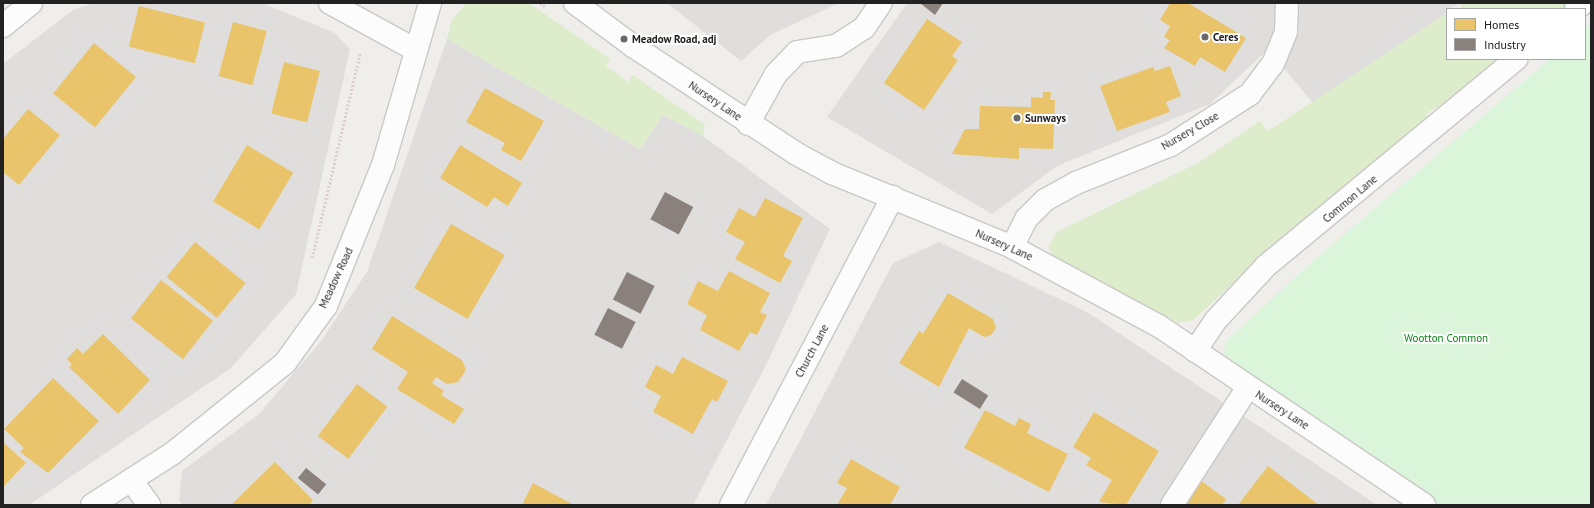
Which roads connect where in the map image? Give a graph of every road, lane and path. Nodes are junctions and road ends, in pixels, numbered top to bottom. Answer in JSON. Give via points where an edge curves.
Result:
{"nodes":[{"id":1,"x":31,"y":3,"type":"edge"},
{"id":2,"x":330,"y":3,"type":"edge"},
{"id":3,"x":430,"y":3,"type":"edge"},
{"id":4,"x":575,"y":3,"type":"edge"},
{"id":5,"x":881,"y":3,"type":"edge"},
{"id":6,"x":1287,"y":3,"type":"edge"},
{"id":7,"x":367,"y":21,"type":"junction"},
{"id":8,"x":3,"y":26,"type":"edge"},
{"id":9,"x":416,"y":50,"type":"junction"},
{"id":10,"x":1515,"y":60,"type":"edge"},
{"id":11,"x":748,"y":124,"type":"junction"},
{"id":12,"x":893,"y":197,"type":"junction"},
{"id":13,"x":1012,"y":247,"type":"junction"},
{"id":14,"x":311,"y":265,"type":"dead end"},
{"id":15,"x":1195,"y":351,"type":"junction"},
{"id":16,"x":1248,"y":387,"type":"junction"},
{"id":17,"x":131,"y":480,"type":"junction"},
{"id":18,"x":92,"y":505,"type":"edge"},
{"id":19,"x":149,"y":505,"type":"edge"},
{"id":20,"x":731,"y":505,"type":"edge"},
{"id":21,"x":1172,"y":505,"type":"edge"},
{"id":22,"x":1424,"y":505,"type":"edge"}],
"edges":[{"from":1,"to":8,"type":"street"},
{"from":2,"to":7,"type":"street"},
{"from":3,"to":9,"type":"street","name":"Meadow Road"},
{"from":4,"to":11,"type":"street","name":"Nursery Lane"},
{"from":5,"to":11,"type":"street","via":[[864,28],[836,46],[797,52],[776,74]]},
{"from":6,"to":13,"type":"street","name":"Nursery Close","via":[[1286,31],[1273,64],[1250,94],[1171,145],[1076,183],[1045,200],[1026,220]]},
{"from":7,"to":9,"type":"street"},
{"from":7,"to":14,"type":"path"},
{"from":9,"to":17,"type":"street","name":"Meadow Road","via":[[383,165],[326,306],[285,363],[173,453]]},
{"from":10,"to":15,"type":"street","name":"Common Lane","via":[[1266,266],[1216,320]]},
{"from":11,"to":12,"type":"street","name":"Nursery Lane","via":[[832,173]]},
{"from":12,"to":13,"type":"street","name":"Nursery Lane"},
{"from":12,"to":20,"type":"street","name":"Church Lane"},
{"from":13,"to":15,"type":"street","name":"Nursery Lane","via":[[1106,295]]},
{"from":15,"to":16,"type":"street","name":"Nursery Lane"},
{"from":16,"to":21,"type":"street"},
{"from":16,"to":22,"type":"street","name":"Nursery Lane"},
{"from":17,"to":18,"type":"street","name":"Meadow Road"},
{"from":17,"to":19,"type":"street"}]}
